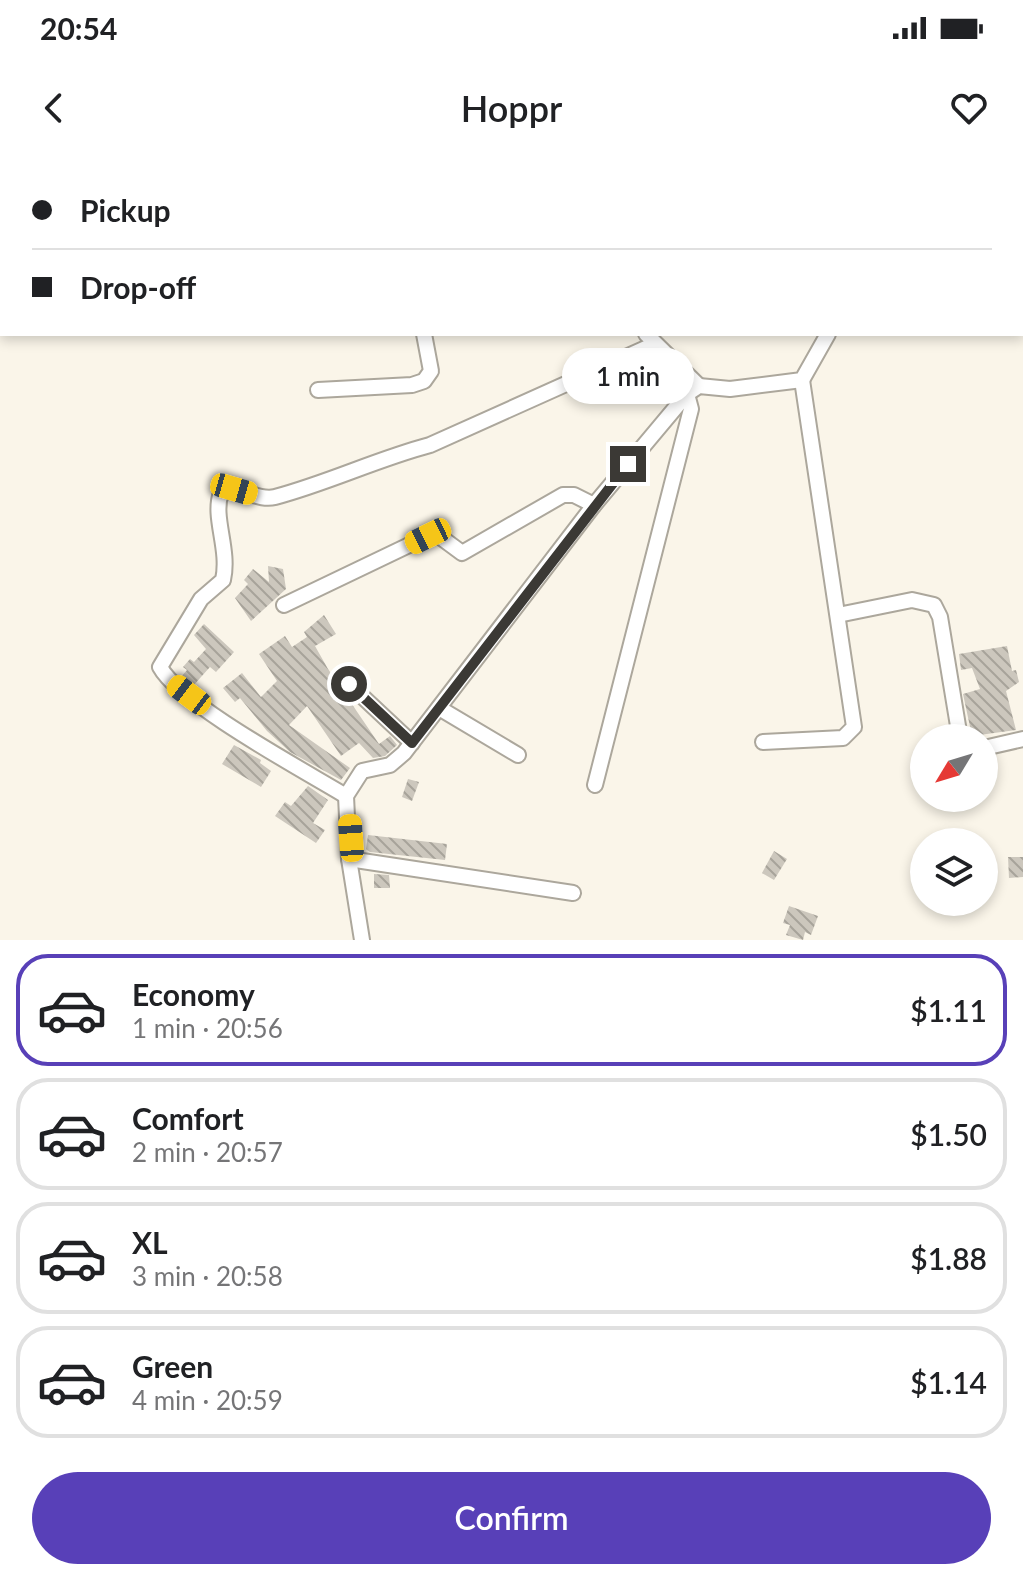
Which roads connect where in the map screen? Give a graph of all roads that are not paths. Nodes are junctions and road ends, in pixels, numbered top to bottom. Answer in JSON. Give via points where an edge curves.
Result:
{"nodes":[{"id":1,"x":424,"y":336,"type":"edge"},
{"id":2,"x":827,"y":336,"type":"edge"},
{"id":3,"x":650,"y":339,"type":"edge"},
{"id":4,"x":802,"y":380,"type":"junction"},
{"id":5,"x":318,"y":390,"type":"dead end"},
{"id":6,"x":693,"y":390,"type":"junction"},
{"id":7,"x":594,"y":505,"type":"junction"},
{"id":8,"x":284,"y":605,"type":"dead end"},
{"id":9,"x":838,"y":615,"type":"junction"},
{"id":10,"x":349,"y":684,"type":"dead end"},
{"id":11,"x":439,"y":708,"type":"junction"},
{"id":12,"x":958,"y":724,"type":"edge"},
{"id":13,"x":1023,"y":739,"type":"edge"},
{"id":14,"x":763,"y":742,"type":"dead end"},
{"id":15,"x":412,"y":743,"type":"junction"},
{"id":16,"x":998,"y":745,"type":"edge"},
{"id":17,"x":518,"y":755,"type":"dead end"},
{"id":18,"x":595,"y":785,"type":"dead end"},
{"id":19,"x":346,"y":796,"type":"junction"},
{"id":20,"x":349,"y":859,"type":"junction"},
{"id":21,"x":573,"y":893,"type":"dead end"},
{"id":22,"x":362,"y":940,"type":"edge"}],
"edges":[{"from":1,"to":5,"type":"street","via":[[431,371],[424,381]]},
{"from":2,"to":4,"type":"street"},
{"from":3,"to":6,"type":"street"},
{"from":3,"to":19,"type":"street","via":[[430,445],[272,498],[234,489],[221,493],[223,580],[201,599],[160,667],[171,682],[224,721]]},
{"from":4,"to":6,"type":"street"},
{"from":4,"to":9,"type":"street"},
{"from":6,"to":7,"type":"street"},
{"from":6,"to":18,"type":"street"},
{"from":7,"to":8,"type":"street","via":[[563,495],[462,553],[439,536],[428,536]]},
{"from":7,"to":11,"type":"street"},
{"from":9,"to":12,"type":"street","via":[[912,600],[934,605]]},
{"from":9,"to":14,"type":"street","via":[[854,727],[843,738]]},
{"from":10,"to":15,"type":"street"},
{"from":11,"to":15,"type":"street"},
{"from":11,"to":17,"type":"street"},
{"from":13,"to":16,"type":"street"},
{"from":15,"to":19,"type":"street","via":[[390,765],[362,771]]},
{"from":19,"to":20,"type":"street"},
{"from":20,"to":21,"type":"street"},
{"from":20,"to":22,"type":"street"}]}
